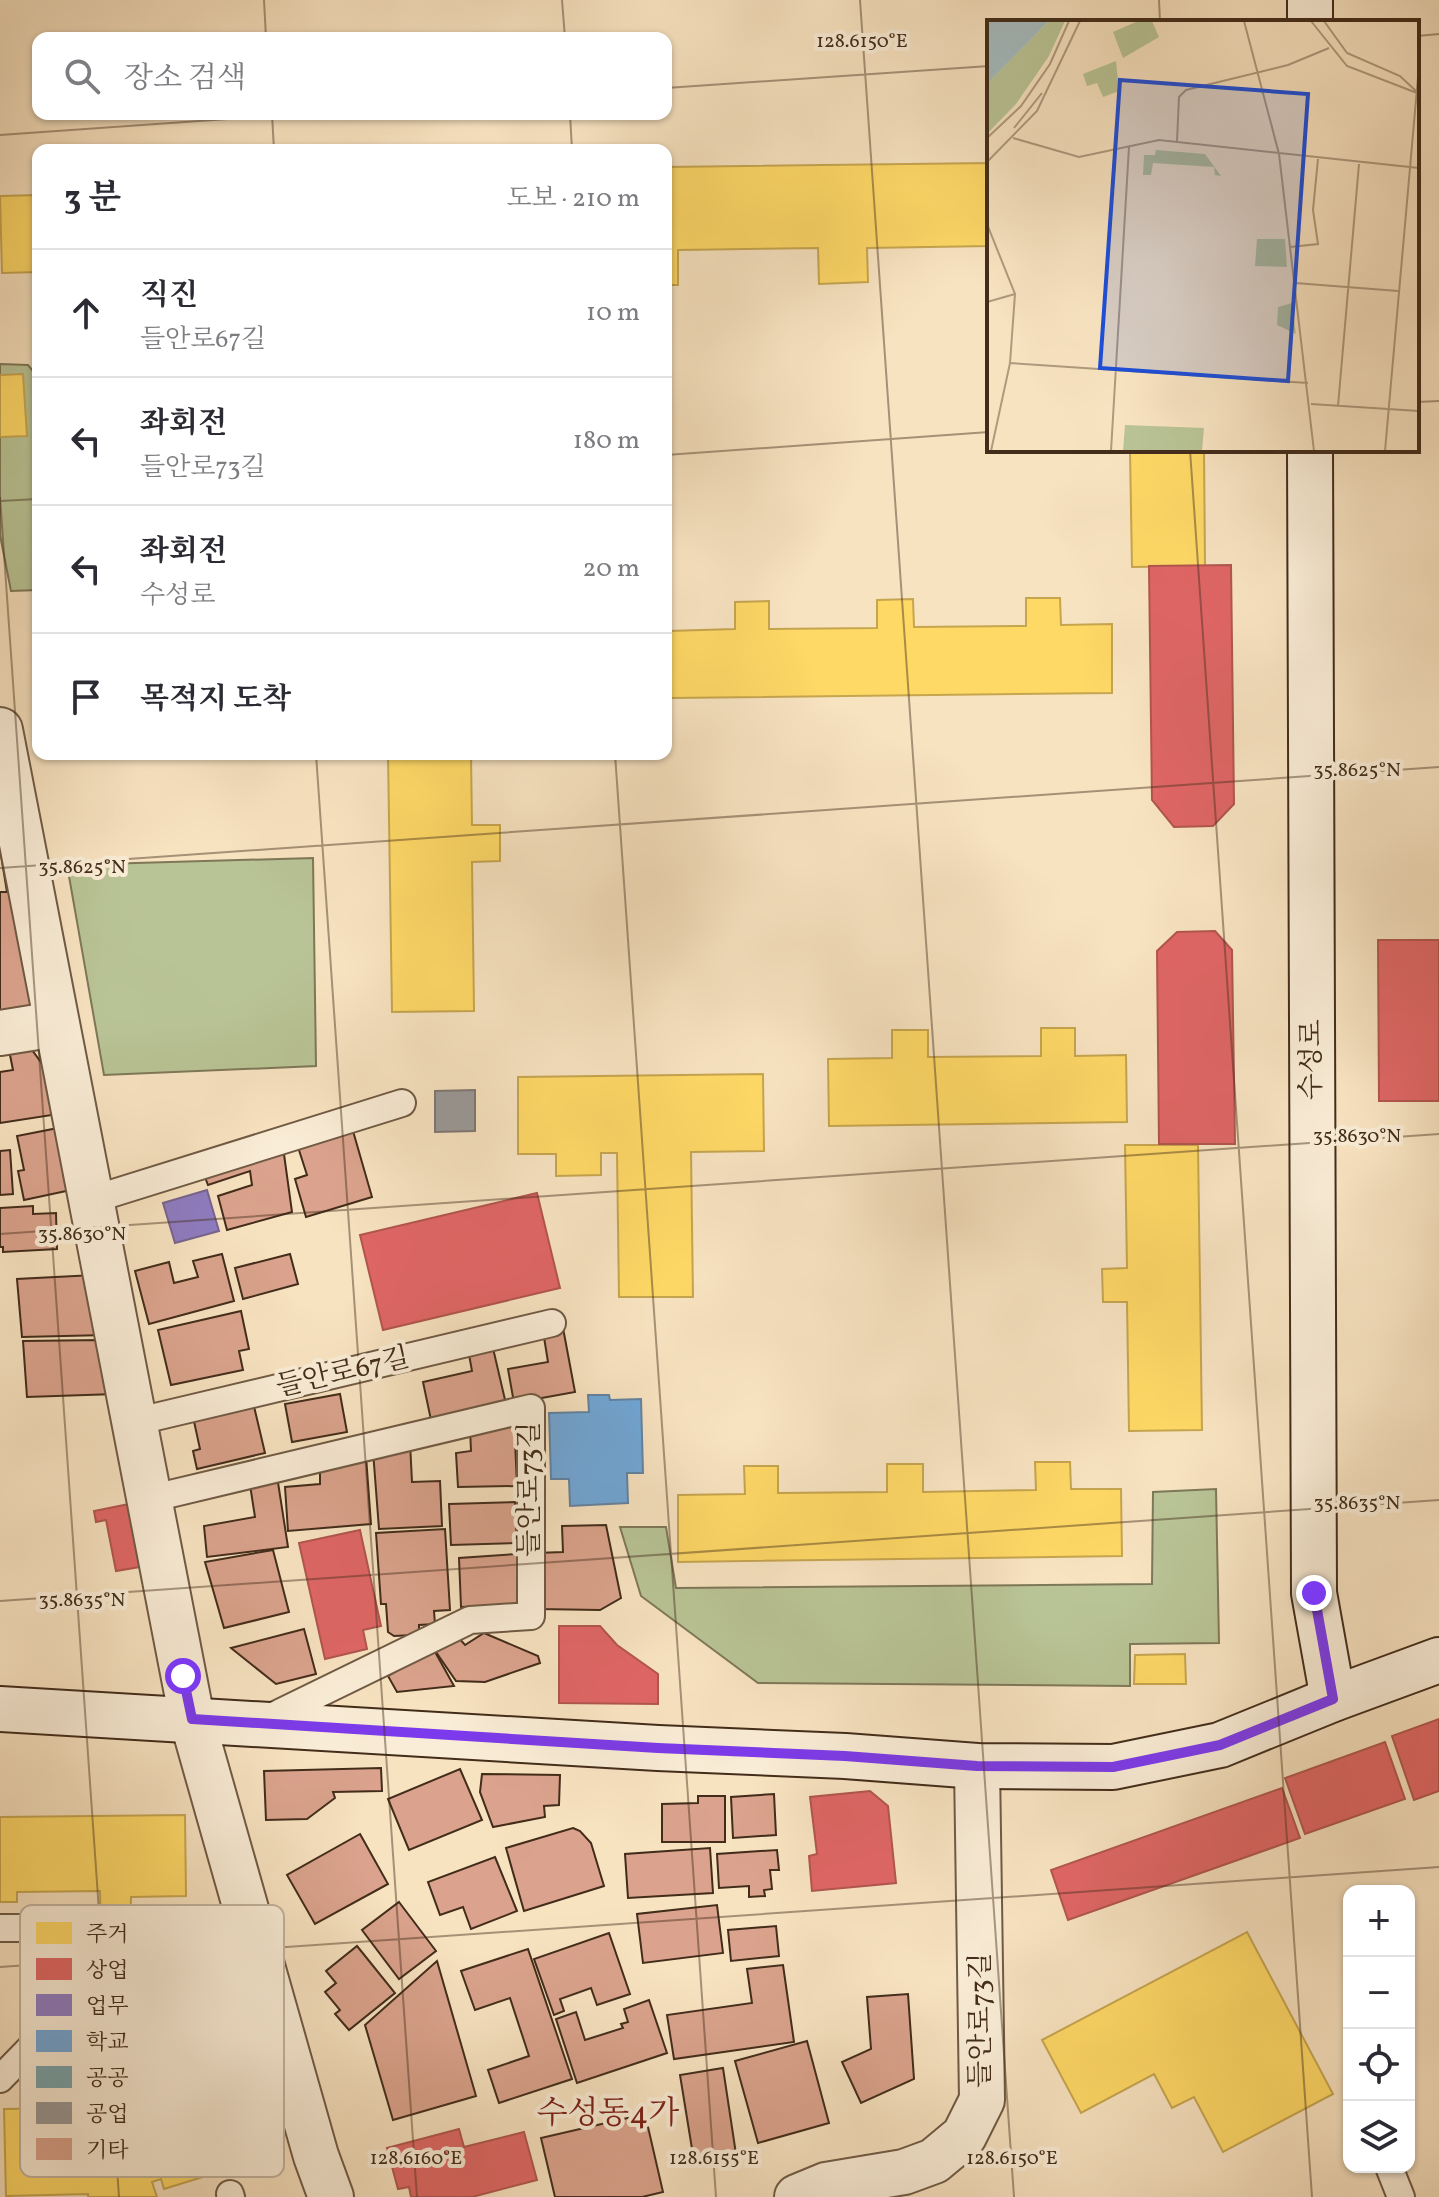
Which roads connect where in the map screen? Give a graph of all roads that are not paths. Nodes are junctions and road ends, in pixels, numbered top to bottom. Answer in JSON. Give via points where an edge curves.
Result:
{"nodes":[{"id":1,"x":1310,"y":452,"type":"edge"},
{"id":2,"x":1,"y":743,"type":"edge"},
{"id":3,"x":56,"y":1024,"type":"junction"},
{"id":4,"x":0,"y":1033,"type":"edge"},
{"id":5,"x":402,"y":1103,"type":"dead end"},
{"id":6,"x":91,"y":1200,"type":"junction"},
{"id":7,"x":552,"y":1323,"type":"dead end"},
{"id":8,"x":134,"y":1422,"type":"junction"},
{"id":9,"x":149,"y":1499,"type":"junction"},
{"id":10,"x":1439,"y":1660,"type":"edge"},
{"id":11,"x":1333,"y":1699,"type":"junction"},
{"id":12,"x":0,"y":1709,"type":"edge"},
{"id":13,"x":192,"y":1719,"type":"junction"},
{"id":14,"x":258,"y":1724,"type":"junction"},
{"id":15,"x":977,"y":1766,"type":"junction"},
{"id":16,"x":244,"y":1905,"type":"edge"},
{"id":17,"x":284,"y":2044,"type":"edge"},
{"id":18,"x":20,"y":2058,"type":"edge"},
{"id":19,"x":0,"y":2079,"type":"edge"},
{"id":20,"x":1391,"y":2173,"type":"edge"},
{"id":21,"x":904,"y":2185,"type":"edge"},
{"id":22,"x":331,"y":2197,"type":"edge"},
{"id":23,"x":797,"y":2197,"type":"edge"},
{"id":24,"x":1401,"y":2197,"type":"edge"}],
"edges":[{"from":1,"to":11,"type":"street","name":"수성로","via":[[1314,1593]]},
{"from":2,"to":3,"type":"street"},
{"from":3,"to":4,"type":"street"},
{"from":3,"to":6,"type":"street"},
{"from":5,"to":6,"type":"lane"},
{"from":6,"to":8,"type":"street"},
{"from":7,"to":8,"type":"lane","name":"들안로67길"},
{"from":8,"to":9,"type":"street"},
{"from":9,"to":13,"type":"street"},
{"from":9,"to":14,"type":"lane","name":"들안로73길","via":[[531,1408],[531,1616],[470,1620]]},
{"from":10,"to":11,"type":"street"},
{"from":11,"to":15,"type":"street","via":[[1220,1745],[1113,1767]]},
{"from":12,"to":13,"type":"street"},
{"from":13,"to":14,"type":"street"},
{"from":13,"to":16,"type":"street"},
{"from":14,"to":15,"type":"street"},
{"from":15,"to":21,"type":"street","name":"들안로73길","via":[[982,2100],[964,2136]]},
{"from":17,"to":22,"type":"street"},
{"from":18,"to":19,"type":"lane"},
{"from":20,"to":24,"type":"lane"},
{"from":21,"to":23,"type":"street","name":"들안로73길","via":[[826,2185]]}]}
